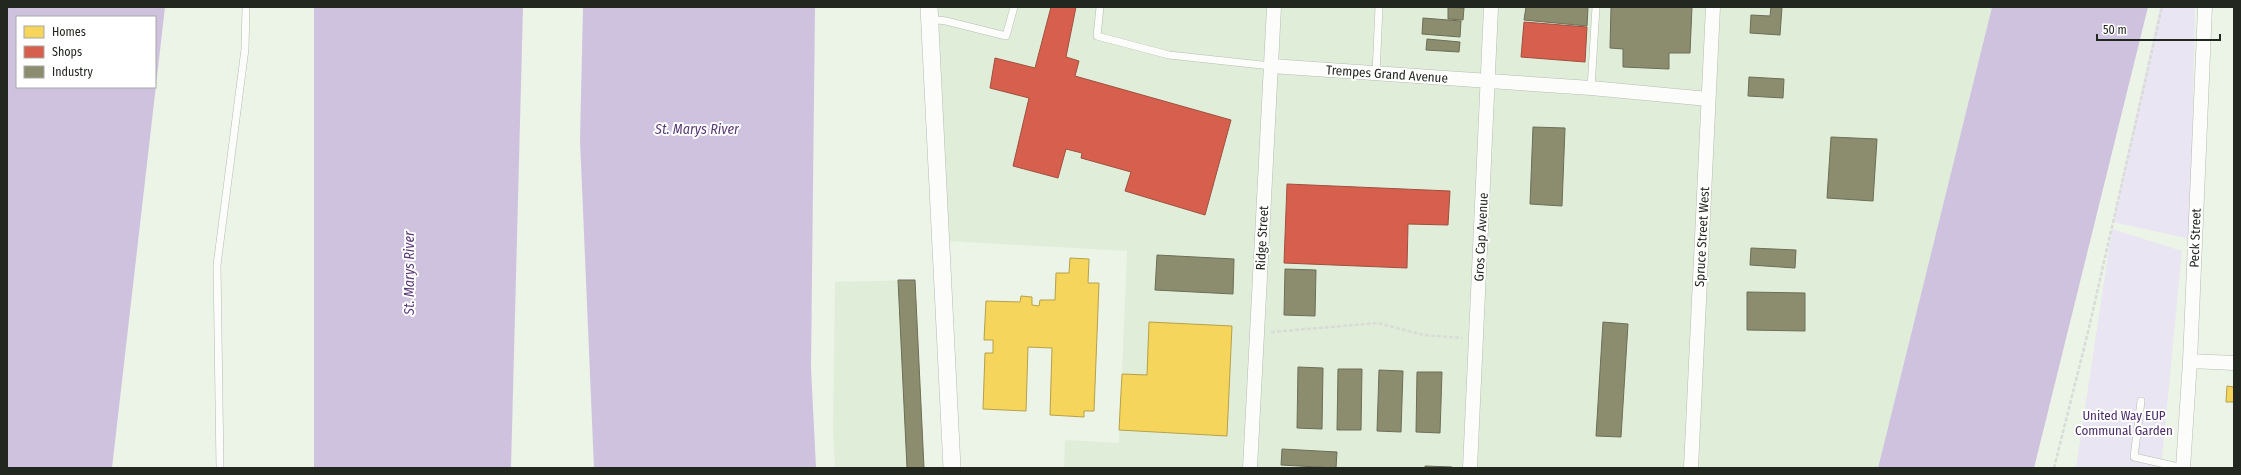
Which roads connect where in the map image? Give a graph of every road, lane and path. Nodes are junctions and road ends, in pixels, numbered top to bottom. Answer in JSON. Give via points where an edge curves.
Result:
{"nodes":[{"id":1,"x":246,"y":7,"type":"edge"},
{"id":2,"x":1014,"y":7,"type":"edge"},
{"id":3,"x":1100,"y":7,"type":"edge"},
{"id":4,"x":1274,"y":7,"type":"edge"},
{"id":5,"x":1379,"y":7,"type":"edge"},
{"id":6,"x":1491,"y":7,"type":"edge"},
{"id":7,"x":1596,"y":7,"type":"edge"},
{"id":8,"x":1713,"y":7,"type":"edge"},
{"id":9,"x":2162,"y":7,"type":"edge"},
{"id":10,"x":2205,"y":7,"type":"edge"},
{"id":11,"x":929,"y":13,"type":"edge"},
{"id":12,"x":1272,"y":66,"type":"junction"},
{"id":13,"x":1376,"y":74,"type":"junction"},
{"id":14,"x":1487,"y":82,"type":"junction"},
{"id":15,"x":1591,"y":88,"type":"junction"},
{"id":16,"x":1708,"y":99,"type":"junction"},
{"id":17,"x":1257,"y":333,"type":"junction"},
{"id":18,"x":1476,"y":339,"type":"junction"},
{"id":19,"x":2190,"y":361,"type":"junction"},
{"id":20,"x":2234,"y":363,"type":"edge"},
{"id":21,"x":2141,"y":401,"type":"dead end"},
{"id":22,"x":220,"y":468,"type":"edge"},
{"id":23,"x":952,"y":468,"type":"edge"},
{"id":24,"x":1250,"y":468,"type":"edge"},
{"id":25,"x":1470,"y":468,"type":"edge"},
{"id":26,"x":1691,"y":468,"type":"edge"},
{"id":27,"x":2054,"y":468,"type":"edge"},
{"id":28,"x":2183,"y":468,"type":"edge"}],
"edges":[{"from":1,"to":22,"type":"lane","via":[[245,49],[217,265]]},
{"from":2,"to":11,"type":"lane","via":[[1006,36],[946,21]]},
{"from":3,"to":12,"type":"lane","name":"Trempes Grand Avenue","via":[[1097,36],[1169,55]]},
{"from":4,"to":12,"type":"street","name":"Ridge Street"},
{"from":5,"to":13,"type":"lane"},
{"from":6,"to":14,"type":"street","name":"Gros Cap Avenue"},
{"from":7,"to":15,"type":"lane"},
{"from":8,"to":16,"type":"street","name":"Spruce Street West"},
{"from":9,"to":27,"type":"path","via":[[2088,332]]},
{"from":10,"to":19,"type":"street","name":"Peck Street"},
{"from":11,"to":23,"type":"street"},
{"from":12,"to":13,"type":"street","name":"Trempes Grand Avenue"},
{"from":12,"to":17,"type":"street","name":"Ridge Street"},
{"from":13,"to":14,"type":"street","name":"Trempes Grand Avenue"},
{"from":14,"to":15,"type":"street","name":"Trempes Grand Avenue"},
{"from":14,"to":18,"type":"street","name":"Gros Cap Avenue"},
{"from":15,"to":16,"type":"street","name":"Trempes Grand Avenue"},
{"from":16,"to":26,"type":"street","name":"Spruce Street West"},
{"from":17,"to":18,"type":"path","via":[[1378,323],[1424,335]]},
{"from":17,"to":24,"type":"street","name":"Ridge Street"},
{"from":18,"to":25,"type":"street","name":"Gros Cap Avenue"},
{"from":19,"to":20,"type":"street"},
{"from":19,"to":28,"type":"street","name":"Peck Street"},
{"from":21,"to":28,"type":"lane","via":[[2134,457]]}]}
